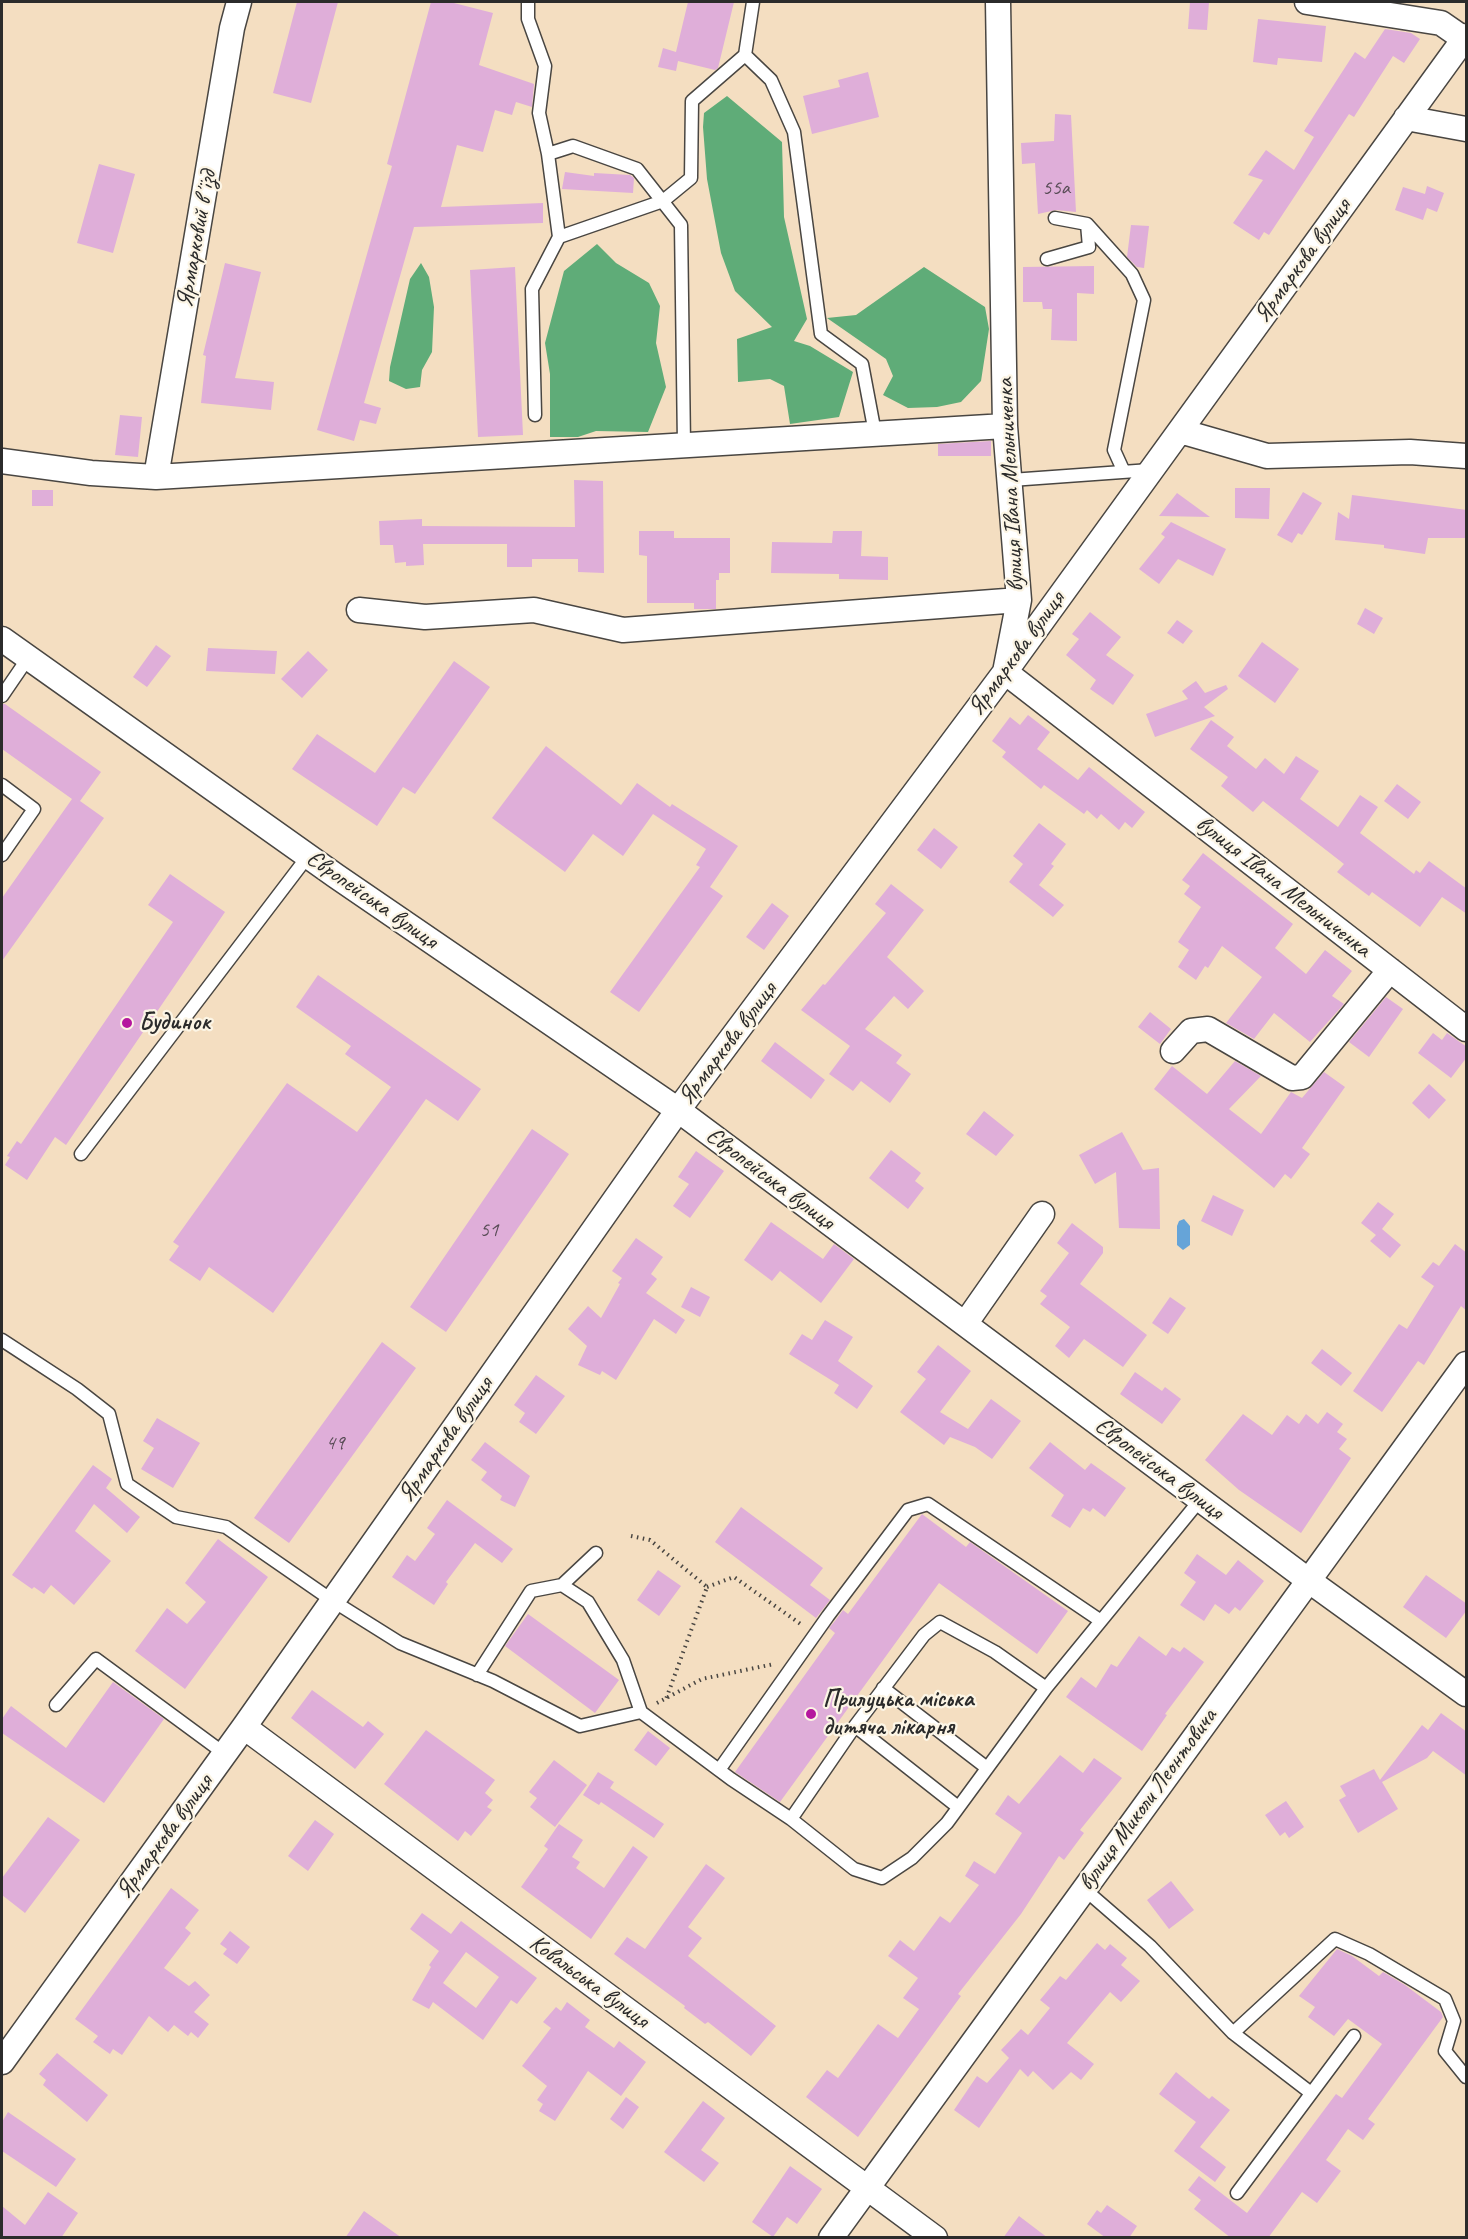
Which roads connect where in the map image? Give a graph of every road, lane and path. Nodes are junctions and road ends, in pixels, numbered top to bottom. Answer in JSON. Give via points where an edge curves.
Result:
{"nodes":[{"id":1,"x":239,"y":2,"type":"edge"},
{"id":2,"x":528,"y":2,"type":"edge"},
{"id":3,"x":753,"y":2,"type":"edge"},
{"id":4,"x":998,"y":2,"type":"edge"},
{"id":5,"x":1307,"y":2,"type":"edge"},
{"id":6,"x":1365,"y":6,"type":"edge"},
{"id":7,"x":1466,"y":37,"type":"edge"},
{"id":8,"x":745,"y":55,"type":"junction"},
{"id":9,"x":1406,"y":118,"type":"junction"},
{"id":10,"x":1467,"y":129,"type":"edge"},
{"id":11,"x":549,"y":153,"type":"junction"},
{"id":12,"x":663,"y":201,"type":"junction"},
{"id":13,"x":1055,"y":218,"type":"dead end"},
{"id":14,"x":1087,"y":224,"type":"junction"},
{"id":15,"x":559,"y":237,"type":"junction"},
{"id":16,"x":1047,"y":259,"type":"dead end"},
{"id":17,"x":535,"y":415,"type":"dead end"},
{"id":18,"x":1005,"y":426,"type":"junction"},
{"id":19,"x":1180,"y":431,"type":"junction"},
{"id":20,"x":875,"y":433,"type":"junction"},
{"id":21,"x":684,"y":445,"type":"junction"},
{"id":22,"x":1467,"y":456,"type":"edge"},
{"id":23,"x":2,"y":461,"type":"edge"},
{"id":24,"x":1150,"y":470,"type":"junction"},
{"id":25,"x":1124,"y":472,"type":"junction"},
{"id":26,"x":156,"y":477,"type":"junction"},
{"id":27,"x":1011,"y":480,"type":"junction"},
{"id":28,"x":1019,"y":600,"type":"junction"},
{"id":29,"x":359,"y":610,"type":"dead end"},
{"id":30,"x":2,"y":639,"type":"edge"},
{"id":31,"x":28,"y":658,"type":"junction"},
{"id":32,"x":1005,"y":672,"type":"junction"},
{"id":33,"x":2,"y":696,"type":"edge"},
{"id":34,"x":2,"y":785,"type":"edge"},
{"id":35,"x":2,"y":855,"type":"edge"},
{"id":36,"x":308,"y":856,"type":"junction"},
{"id":37,"x":1390,"y":970,"type":"junction"},
{"id":38,"x":1467,"y":1029,"type":"edge"},
{"id":39,"x":1173,"y":1051,"type":"dead end"},
{"id":40,"x":678,"y":1110,"type":"junction"},
{"id":41,"x":81,"y":1154,"type":"dead end"},
{"id":42,"x":1042,"y":1214,"type":"dead end"},
{"id":43,"x":965,"y":1324,"type":"junction"},
{"id":44,"x":2,"y":1340,"type":"edge"},
{"id":45,"x":1467,"y":1364,"type":"edge"},
{"id":46,"x":1200,"y":1500,"type":"junction"},
{"id":47,"x":631,"y":1536,"type":"dead end"},
{"id":48,"x":596,"y":1553,"type":"dead end"},
{"id":49,"x":1308,"y":1580,"type":"junction"},
{"id":50,"x":562,"y":1585,"type":"junction"},
{"id":51,"x":707,"y":1587,"type":"junction"},
{"id":52,"x":333,"y":1601,"type":"junction"},
{"id":53,"x":1101,"y":1621,"type":"junction"},
{"id":54,"x":815,"y":1634,"type":"junction"},
{"id":55,"x":797,"y":1659,"type":"junction"},
{"id":56,"x":477,"y":1675,"type":"junction"},
{"id":57,"x":884,"y":1688,"type":"junction"},
{"id":58,"x":1046,"y":1688,"type":"junction"},
{"id":59,"x":1467,"y":1694,"type":"edge"},
{"id":60,"x":666,"y":1699,"type":"junction"},
{"id":61,"x":56,"y":1705,"type":"dead end"},
{"id":62,"x":641,"y":1712,"type":"junction"},
{"id":63,"x":855,"y":1726,"type":"junction"},
{"id":64,"x":244,"y":1727,"type":"junction"},
{"id":65,"x":225,"y":1754,"type":"junction"},
{"id":66,"x":987,"y":1768,"type":"junction"},
{"id":67,"x":719,"y":1770,"type":"junction"},
{"id":68,"x":958,"y":1807,"type":"junction"},
{"id":69,"x":791,"y":1819,"type":"junction"},
{"id":70,"x":1083,"y":1888,"type":"junction"},
{"id":71,"x":1233,"y":2033,"type":"junction"},
{"id":72,"x":1354,"y":2036,"type":"dead end"},
{"id":73,"x":2,"y":2062,"type":"edge"},
{"id":74,"x":1467,"y":2077,"type":"edge"},
{"id":75,"x":1311,"y":2093,"type":"junction"},
{"id":76,"x":868,"y":2188,"type":"junction"},
{"id":77,"x":1237,"y":2193,"type":"dead end"},
{"id":78,"x":831,"y":2238,"type":"edge"},
{"id":79,"x":935,"y":2238,"type":"edge"}],
"edges":[{"from":1,"to":26,"type":"street","name":"Ярмарковий вʼїзд"},
{"from":2,"to":11,"type":"lane","via":[[528,19],[545,66],[539,113]]},
{"from":3,"to":8,"type":"lane"},
{"from":4,"to":18,"type":"street","name":"вулиця Івана Мельниченка"},
{"from":5,"to":6,"type":"street"},
{"from":6,"to":7,"type":"street","via":[[1442,23]]},
{"from":7,"to":9,"type":"street","name":"Ярмаркова вулиця"},
{"from":8,"to":12,"type":"lane","via":[[692,101],[691,178]]},
{"from":8,"to":20,"type":"lane","via":[[771,80],[794,132],[821,334],[862,364]]},
{"from":9,"to":10,"type":"street"},
{"from":9,"to":19,"type":"street","name":"Ярмаркова вулиця"},
{"from":11,"to":12,"type":"lane","via":[[573,146],[637,169]]},
{"from":11,"to":15,"type":"lane"},
{"from":12,"to":15,"type":"lane"},
{"from":12,"to":21,"type":"lane","via":[[681,225]]},
{"from":13,"to":14,"type":"lane"},
{"from":14,"to":16,"type":"lane","via":[[1089,247]]},
{"from":14,"to":25,"type":"lane","via":[[1132,274],[1144,300],[1114,450]]},
{"from":15,"to":17,"type":"lane","via":[[532,289]]},
{"from":18,"to":20,"type":"street"},
{"from":18,"to":27,"type":"street","name":"вулиця Івана Мельниченка"},
{"from":19,"to":22,"type":"street","via":[[1267,456],[1410,452]]},
{"from":19,"to":24,"type":"street","name":"Ярмаркова вулиця"},
{"from":20,"to":21,"type":"street"},
{"from":21,"to":26,"type":"street"},
{"from":23,"to":26,"type":"street"},
{"from":24,"to":25,"type":"lane"},
{"from":24,"to":32,"type":"street","name":"Ярмаркова вулиця"},
{"from":25,"to":27,"type":"lane"},
{"from":27,"to":28,"type":"street","name":"вулиця Івана Мельниченка"},
{"from":28,"to":29,"type":"street","via":[[623,630],[534,610],[425,617]]},
{"from":28,"to":32,"type":"street","name":"вулиця Івана Мельниченка"},
{"from":30,"to":31,"type":"street","name":"Європейська вулиця"},
{"from":31,"to":33,"type":"lane"},
{"from":31,"to":36,"type":"street","name":"Європейська вулиця"},
{"from":32,"to":37,"type":"street","name":"вулиця Івана Мельниченка"},
{"from":32,"to":40,"type":"street","name":"Ярмаркова вулиця"},
{"from":34,"to":35,"type":"lane","via":[[34,808]]},
{"from":36,"to":40,"type":"street","name":"Європейська вулиця"},
{"from":36,"to":41,"type":"lane"},
{"from":37,"to":38,"type":"street","name":"вулиця Івана Мельниченка"},
{"from":37,"to":39,"type":"street","via":[[1302,1077],[1292,1078],[1208,1029],[1191,1030]]},
{"from":40,"to":43,"type":"street","name":"Європейська вулиця"},
{"from":40,"to":52,"type":"street","name":"Ярмаркова вулиця"},
{"from":42,"to":43,"type":"street"},
{"from":43,"to":46,"type":"street","name":"Європейська вулиця"},
{"from":44,"to":52,"type":"lane","via":[[109,1414],[128,1484],[176,1517],[226,1527]]},
{"from":45,"to":49,"type":"street","name":"вулиця Миколи Леонтовича"},
{"from":46,"to":49,"type":"street","name":"Європейська вулиця"},
{"from":46,"to":53,"type":"lane"},
{"from":47,"to":51,"type":"path","via":[[650,1540]]},
{"from":48,"to":50,"type":"lane"},
{"from":49,"to":59,"type":"street","name":"Європейська вулиця"},
{"from":49,"to":70,"type":"street","name":"вулиця Миколи Леонтовича"},
{"from":50,"to":56,"type":"lane","via":[[531,1591]]},
{"from":50,"to":62,"type":"lane","via":[[588,1602],[623,1660]]},
{"from":51,"to":54,"type":"path","via":[[734,1577]]},
{"from":51,"to":60,"type":"path"},
{"from":52,"to":56,"type":"lane","via":[[400,1643]]},
{"from":52,"to":64,"type":"street","name":"Ярмаркова вулиця"},
{"from":53,"to":54,"type":"lane","via":[[928,1504],[908,1510]]},
{"from":53,"to":58,"type":"lane"},
{"from":54,"to":55,"type":"lane"},
{"from":55,"to":60,"type":"path","via":[[702,1679]]},
{"from":55,"to":67,"type":"lane"},
{"from":56,"to":62,"type":"lane","via":[[579,1726]]},
{"from":57,"to":58,"type":"lane","via":[[924,1635],[940,1622],[995,1652]]},
{"from":57,"to":63,"type":"lane"},
{"from":57,"to":66,"type":"lane"},
{"from":58,"to":66,"type":"lane"},
{"from":60,"to":62,"type":"path"},
{"from":61,"to":65,"type":"lane","via":[[96,1659]]},
{"from":62,"to":67,"type":"lane"},
{"from":63,"to":68,"type":"lane"},
{"from":63,"to":69,"type":"lane"},
{"from":64,"to":65,"type":"street","name":"Ярмаркова вулиця"},
{"from":64,"to":76,"type":"street","name":"Ковальська вулиця"},
{"from":65,"to":73,"type":"street","name":"Ярмаркова вулиця"},
{"from":66,"to":68,"type":"lane"},
{"from":67,"to":69,"type":"lane"},
{"from":68,"to":69,"type":"lane","via":[[912,1858],[882,1878],[854,1869]]},
{"from":70,"to":71,"type":"lane","via":[[1150,1946]]},
{"from":70,"to":76,"type":"street","name":"вулиця Миколи Леонтовича"},
{"from":71,"to":74,"type":"lane","via":[[1335,1938],[1444,1999],[1454,2021],[1445,2051]]},
{"from":71,"to":75,"type":"lane"},
{"from":72,"to":75,"type":"lane"},
{"from":75,"to":77,"type":"lane"},
{"from":76,"to":78,"type":"street","name":"вулиця Миколи Леонтовича"},
{"from":76,"to":79,"type":"street","name":"Ковальська вулиця"}]}
